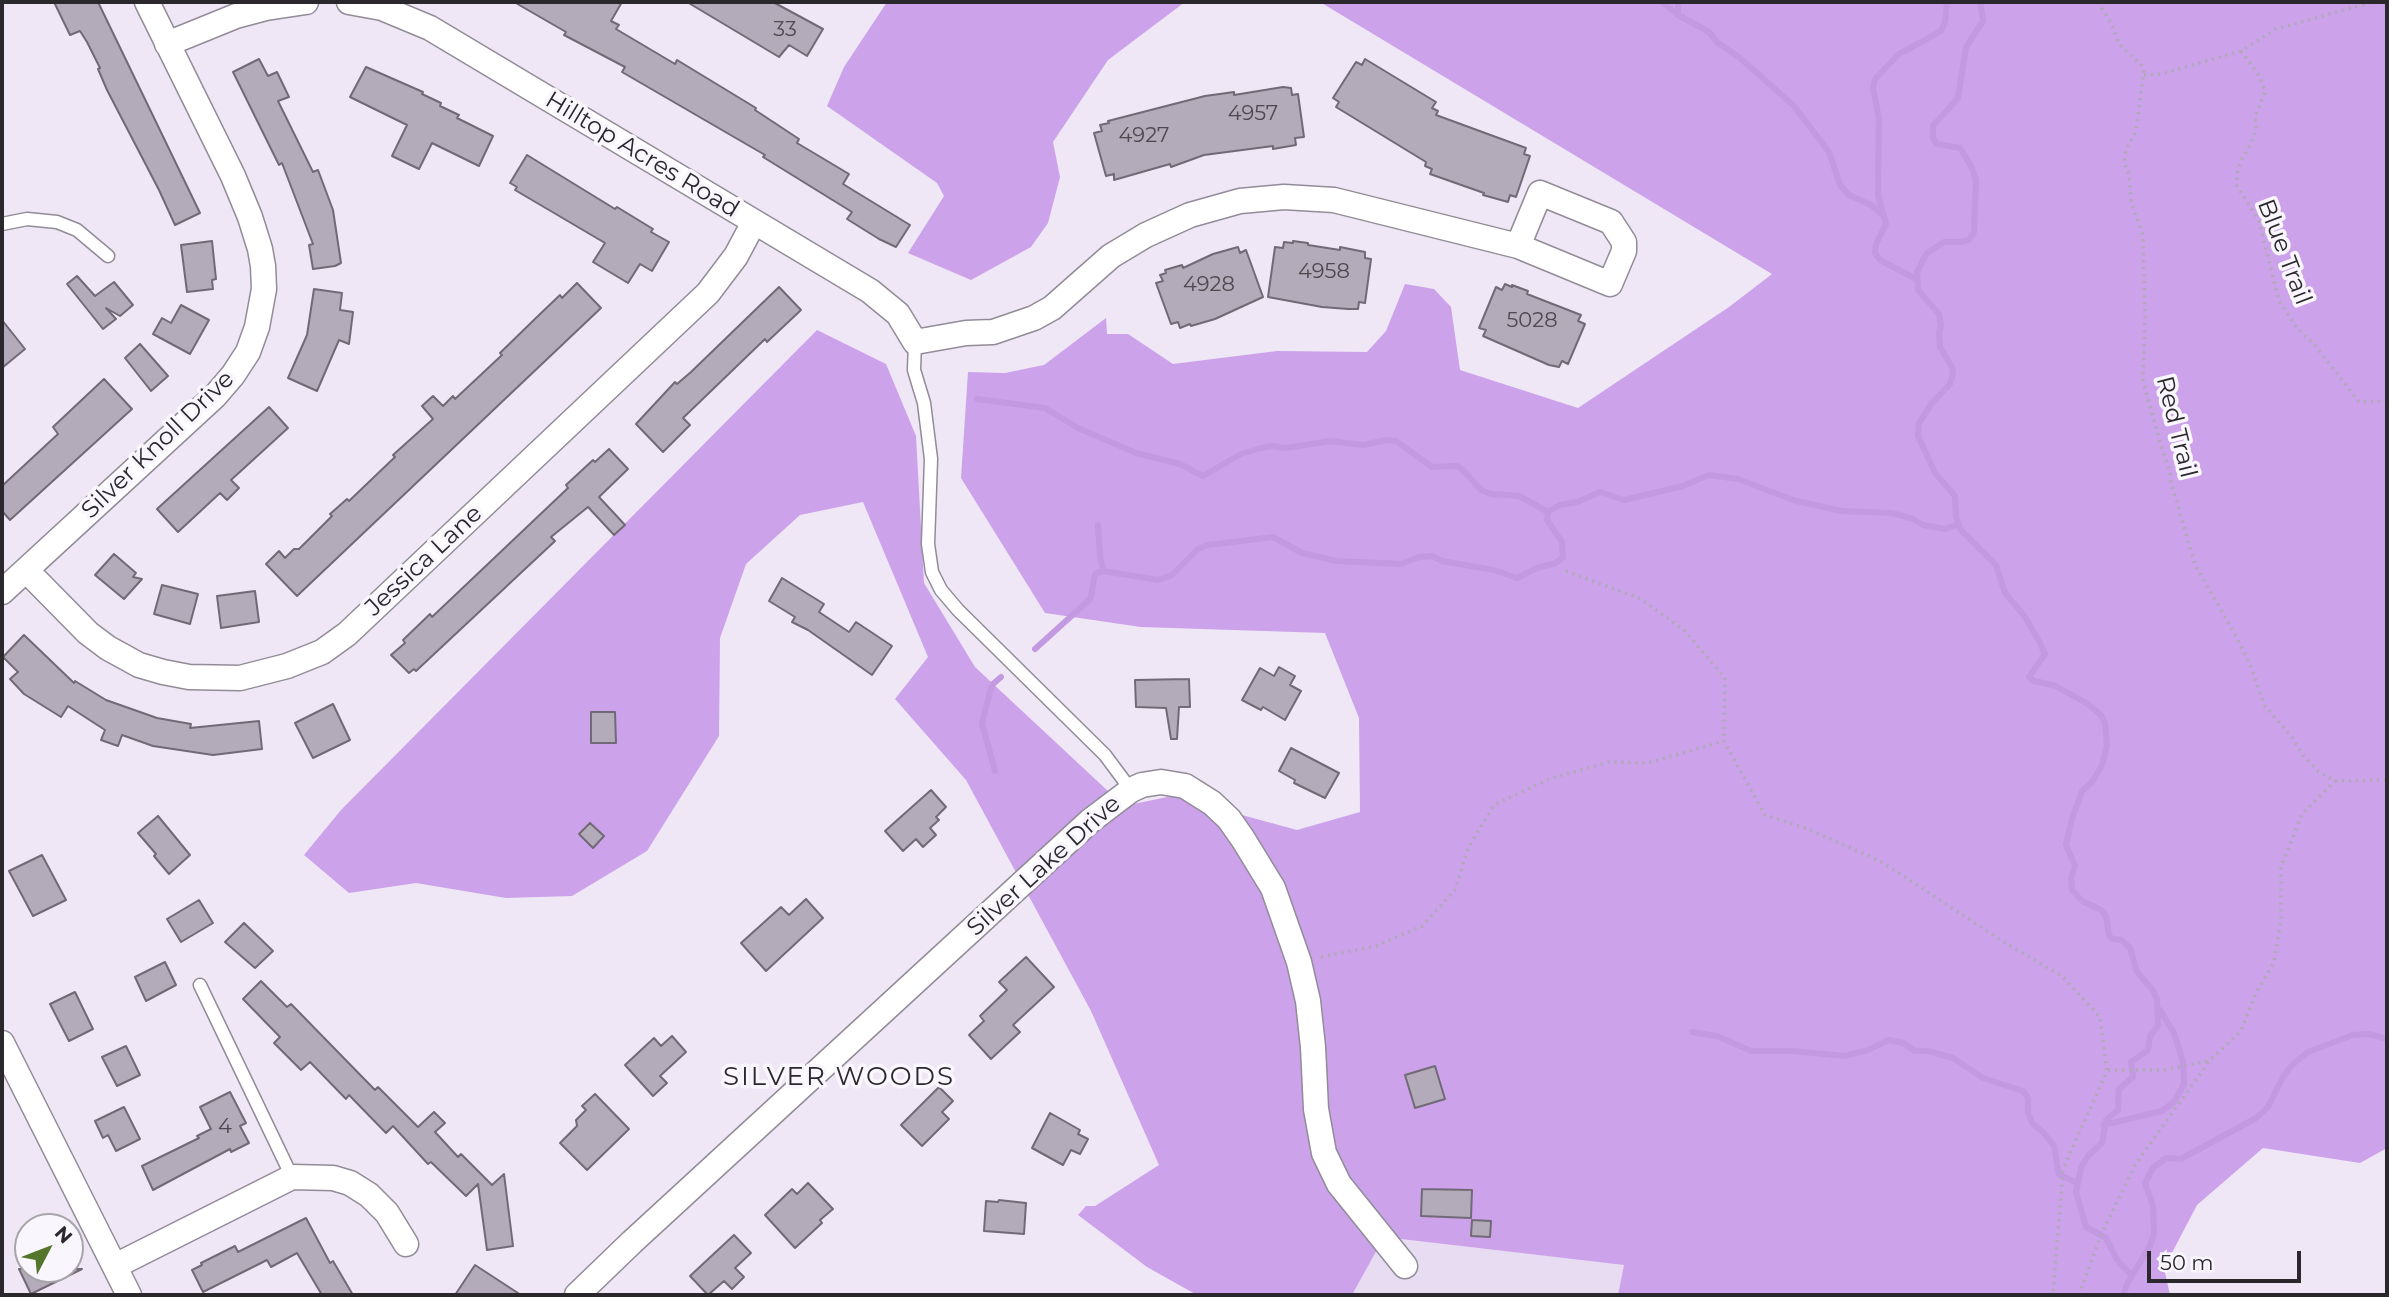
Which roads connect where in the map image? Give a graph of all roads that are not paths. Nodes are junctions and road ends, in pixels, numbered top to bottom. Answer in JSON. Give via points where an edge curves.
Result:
{"nodes":[{"id":1,"x":147,"y":2,"type":"edge"},
{"id":2,"x":306,"y":2,"type":"edge"},
{"id":3,"x":349,"y":2,"type":"edge"},
{"id":4,"x":167,"y":44,"type":"junction"},
{"id":5,"x":754,"y":222,"type":"junction"},
{"id":6,"x":2,"y":225,"type":"edge"},
{"id":7,"x":1518,"y":246,"type":"dead end"},
{"id":8,"x":108,"y":256,"type":"dead end"},
{"id":9,"x":915,"y":342,"type":"junction"},
{"id":10,"x":26,"y":570,"type":"junction"},
{"id":11,"x":2,"y":592,"type":"edge"},
{"id":12,"x":1131,"y":790,"type":"junction"},
{"id":13,"x":200,"y":985,"type":"dead end"},
{"id":14,"x":2,"y":1043,"type":"edge"},
{"id":15,"x":292,"y":1177,"type":"junction"},
{"id":16,"x":406,"y":1244,"type":"dead end"},
{"id":17,"x":114,"y":1266,"type":"junction"},
{"id":18,"x":1405,"y":1266,"type":"dead end"},
{"id":19,"x":129,"y":1295,"type":"edge"},
{"id":20,"x":577,"y":1295,"type":"edge"}],
"edges":[{"from":1,"to":4,"type":"street","name":"Silver Knoll Drive"},
{"from":2,"to":4,"type":"street","via":[[236,16]]},
{"from":3,"to":5,"type":"street","name":"Hilltop Acres Road","via":[[382,8],[430,28]]},
{"from":4,"to":10,"type":"street","name":"Silver Knoll Drive","via":[[233,176],[260,249],[264,289],[257,327],[248,352],[215,396]]},
{"from":5,"to":9,"type":"street","name":"Hilltop Acres Road","via":[[885,302]]},
{"from":5,"to":10,"type":"street","name":"Jessica Lane","via":[[708,293],[347,634],[322,652],[240,678],[163,672],[139,665],[97,641]]},
{"from":6,"to":8,"type":"lane","via":[[27,219],[57,222],[77,230]]},
{"from":7,"to":9,"type":"street","via":[[1334,200],[1284,197],[1240,201],[1190,215],[1146,235],[1111,256],[1034,318],[993,332]]},
{"from":9,"to":12,"type":"lane","via":[[914,370],[931,449],[928,544],[932,572],[958,610],[1105,755]]},
{"from":10,"to":11,"type":"street","name":"Silver Knoll Drive"},
{"from":12,"to":18,"type":"street","name":"Silver Lake Drive","via":[[1161,782],[1185,786],[1229,819],[1260,864],[1299,962],[1311,1022],[1316,1109],[1324,1153],[1339,1184]]},
{"from":12,"to":20,"type":"street","name":"Silver Lake Drive","via":[[1090,821]]},
{"from":13,"to":15,"type":"lane"},
{"from":14,"to":17,"type":"street"},
{"from":15,"to":16,"type":"street","via":[[350,1183],[387,1213]]},
{"from":15,"to":17,"type":"street"},
{"from":17,"to":19,"type":"street"}]}
